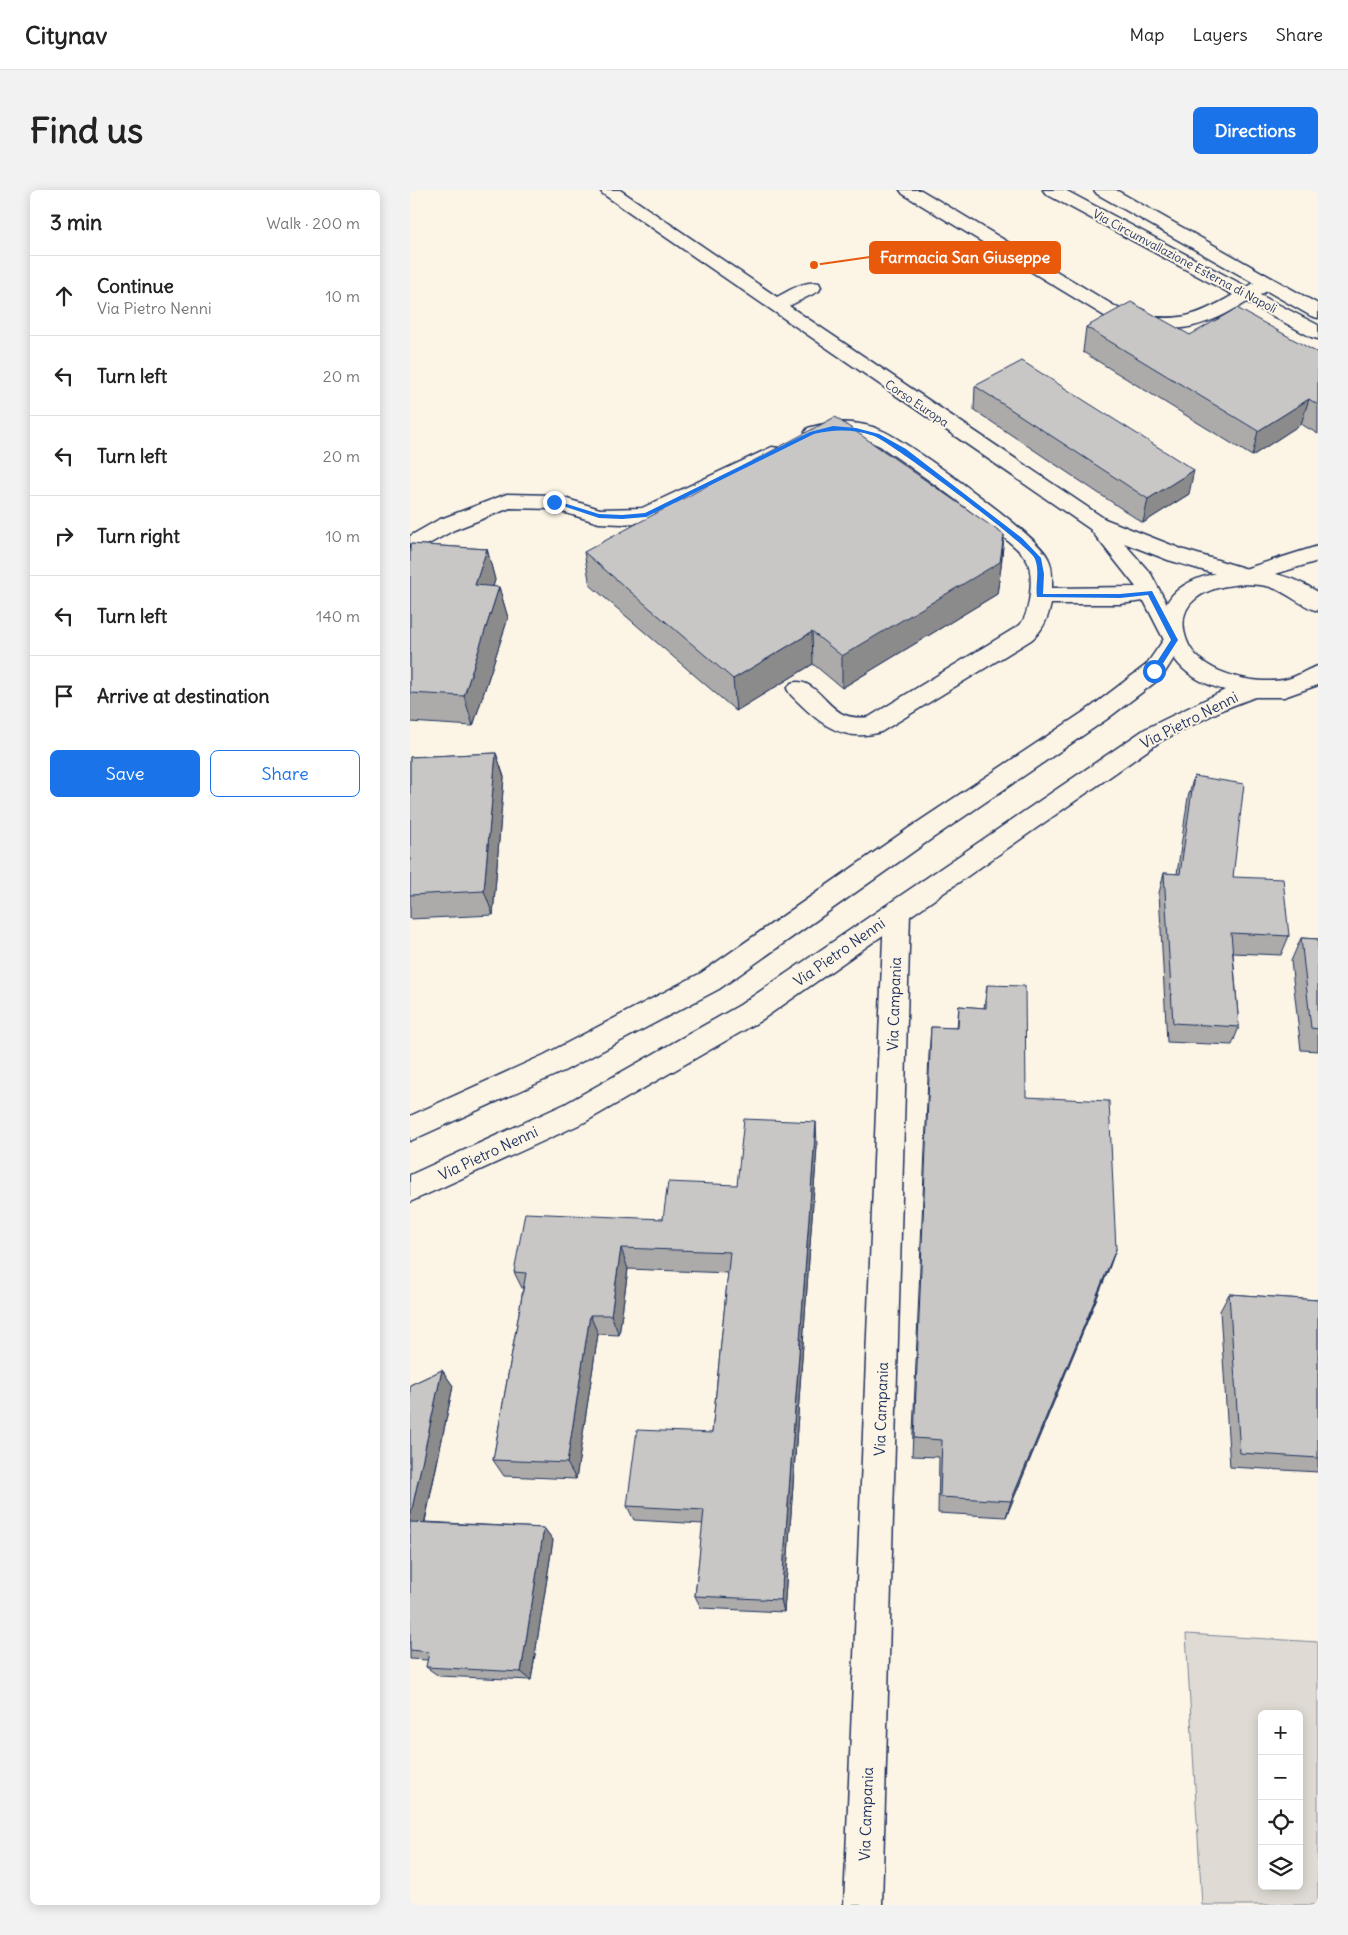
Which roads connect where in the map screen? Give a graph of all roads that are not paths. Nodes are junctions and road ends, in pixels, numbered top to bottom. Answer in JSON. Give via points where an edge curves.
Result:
{"nodes":[{"id":1,"x":609,"y":190,"type":"edge"},
{"id":2,"x":909,"y":190,"type":"edge"},
{"id":3,"x":1052,"y":190,"type":"edge"},
{"id":4,"x":1103,"y":190,"type":"edge"},
{"id":5,"x":1266,"y":283,"type":"junction"},
{"id":6,"x":812,"y":287,"type":"dead end"},
{"id":7,"x":1246,"y":294,"type":"junction"},
{"id":8,"x":776,"y":305,"type":"junction"},
{"id":9,"x":1318,"y":312,"type":"edge"},
{"id":10,"x":1318,"y":333,"type":"edge"},
{"id":11,"x":1097,"y":524,"type":"junction"},
{"id":12,"x":410,"y":545,"type":"edge"},
{"id":13,"x":1318,"y":553,"type":"edge"},
{"id":14,"x":1246,"y":576,"type":"junction"},
{"id":15,"x":1150,"y":593,"type":"junction"},
{"id":16,"x":1040,"y":596,"type":"junction"},
{"id":17,"x":1318,"y":603,"type":"edge"},
{"id":18,"x":1175,"y":640,"type":"junction"},
{"id":19,"x":1318,"y":674,"type":"edge"},
{"id":20,"x":799,"y":689,"type":"dead end"},
{"id":21,"x":1252,"y":689,"type":"junction"},
{"id":22,"x":897,"y":913,"type":"junction"},
{"id":23,"x":410,"y":1129,"type":"edge"},
{"id":24,"x":410,"y":1189,"type":"edge"},
{"id":25,"x":863,"y":1905,"type":"edge"}],
"edges":[{"from":1,"to":8,"type":"main road","name":"Corso Europa"},
{"from":2,"to":7,"type":"main road","via":[[1122,319],[1146,323],[1193,322]]},
{"from":3,"to":7,"type":"main road","name":"Via Circumvallazione Esterna di Napoli"},
{"from":4,"to":5,"type":"main road","name":"Via Circumvallazione Esterna di Napoli"},
{"from":5,"to":7,"type":"main road"},
{"from":5,"to":9,"type":"main road","name":"Via Circumvallazione Esterna di Napoli"},
{"from":6,"to":8,"type":"main road"},
{"from":7,"to":10,"type":"main road","name":"Via Circumvallazione Esterna di Napoli"},
{"from":8,"to":11,"type":"main road","name":"Corso Europa"},
{"from":11,"to":14,"type":"main road","name":"Corso Europa","via":[[1176,555]]},
{"from":11,"to":15,"type":"main road","via":[[1143,579]]},
{"from":12,"to":16,"type":"main road","via":[[446,525],[507,501],[554,502],[599,516],[646,515],[812,433],[833,428],[849,429],[877,435],[904,450],[1019,540],[1038,558]]},
{"from":13,"to":14,"type":"main road"},
{"from":14,"to":17,"type":"main road","via":[[1297,588]]},
{"from":14,"to":18,"type":"main road","via":[[1203,584],[1187,594],[1176,607],[1172,623]]},
{"from":15,"to":16,"type":"main road"},
{"from":15,"to":18,"type":"main road"},
{"from":16,"to":20,"type":"main road","via":[[1039,612],[1030,629],[873,726],[854,728],[832,722]]},
{"from":18,"to":21,"type":"main road","via":[[1185,657],[1203,672],[1226,683]]},
{"from":18,"to":23,"type":"main road","via":[[1154,671],[1099,713],[710,980],[554,1063]]},
{"from":19,"to":21,"type":"main road","via":[[1304,683],[1280,689]]},
{"from":21,"to":22,"type":"main road","name":"Via Pietro Nenni","via":[[1153,735]]},
{"from":22,"to":24,"type":"main road","name":"Via Pietro Nenni","via":[[750,1014],[625,1085],[575,1113]]},
{"from":22,"to":25,"type":"main road","name":"Via Campania"}]}
